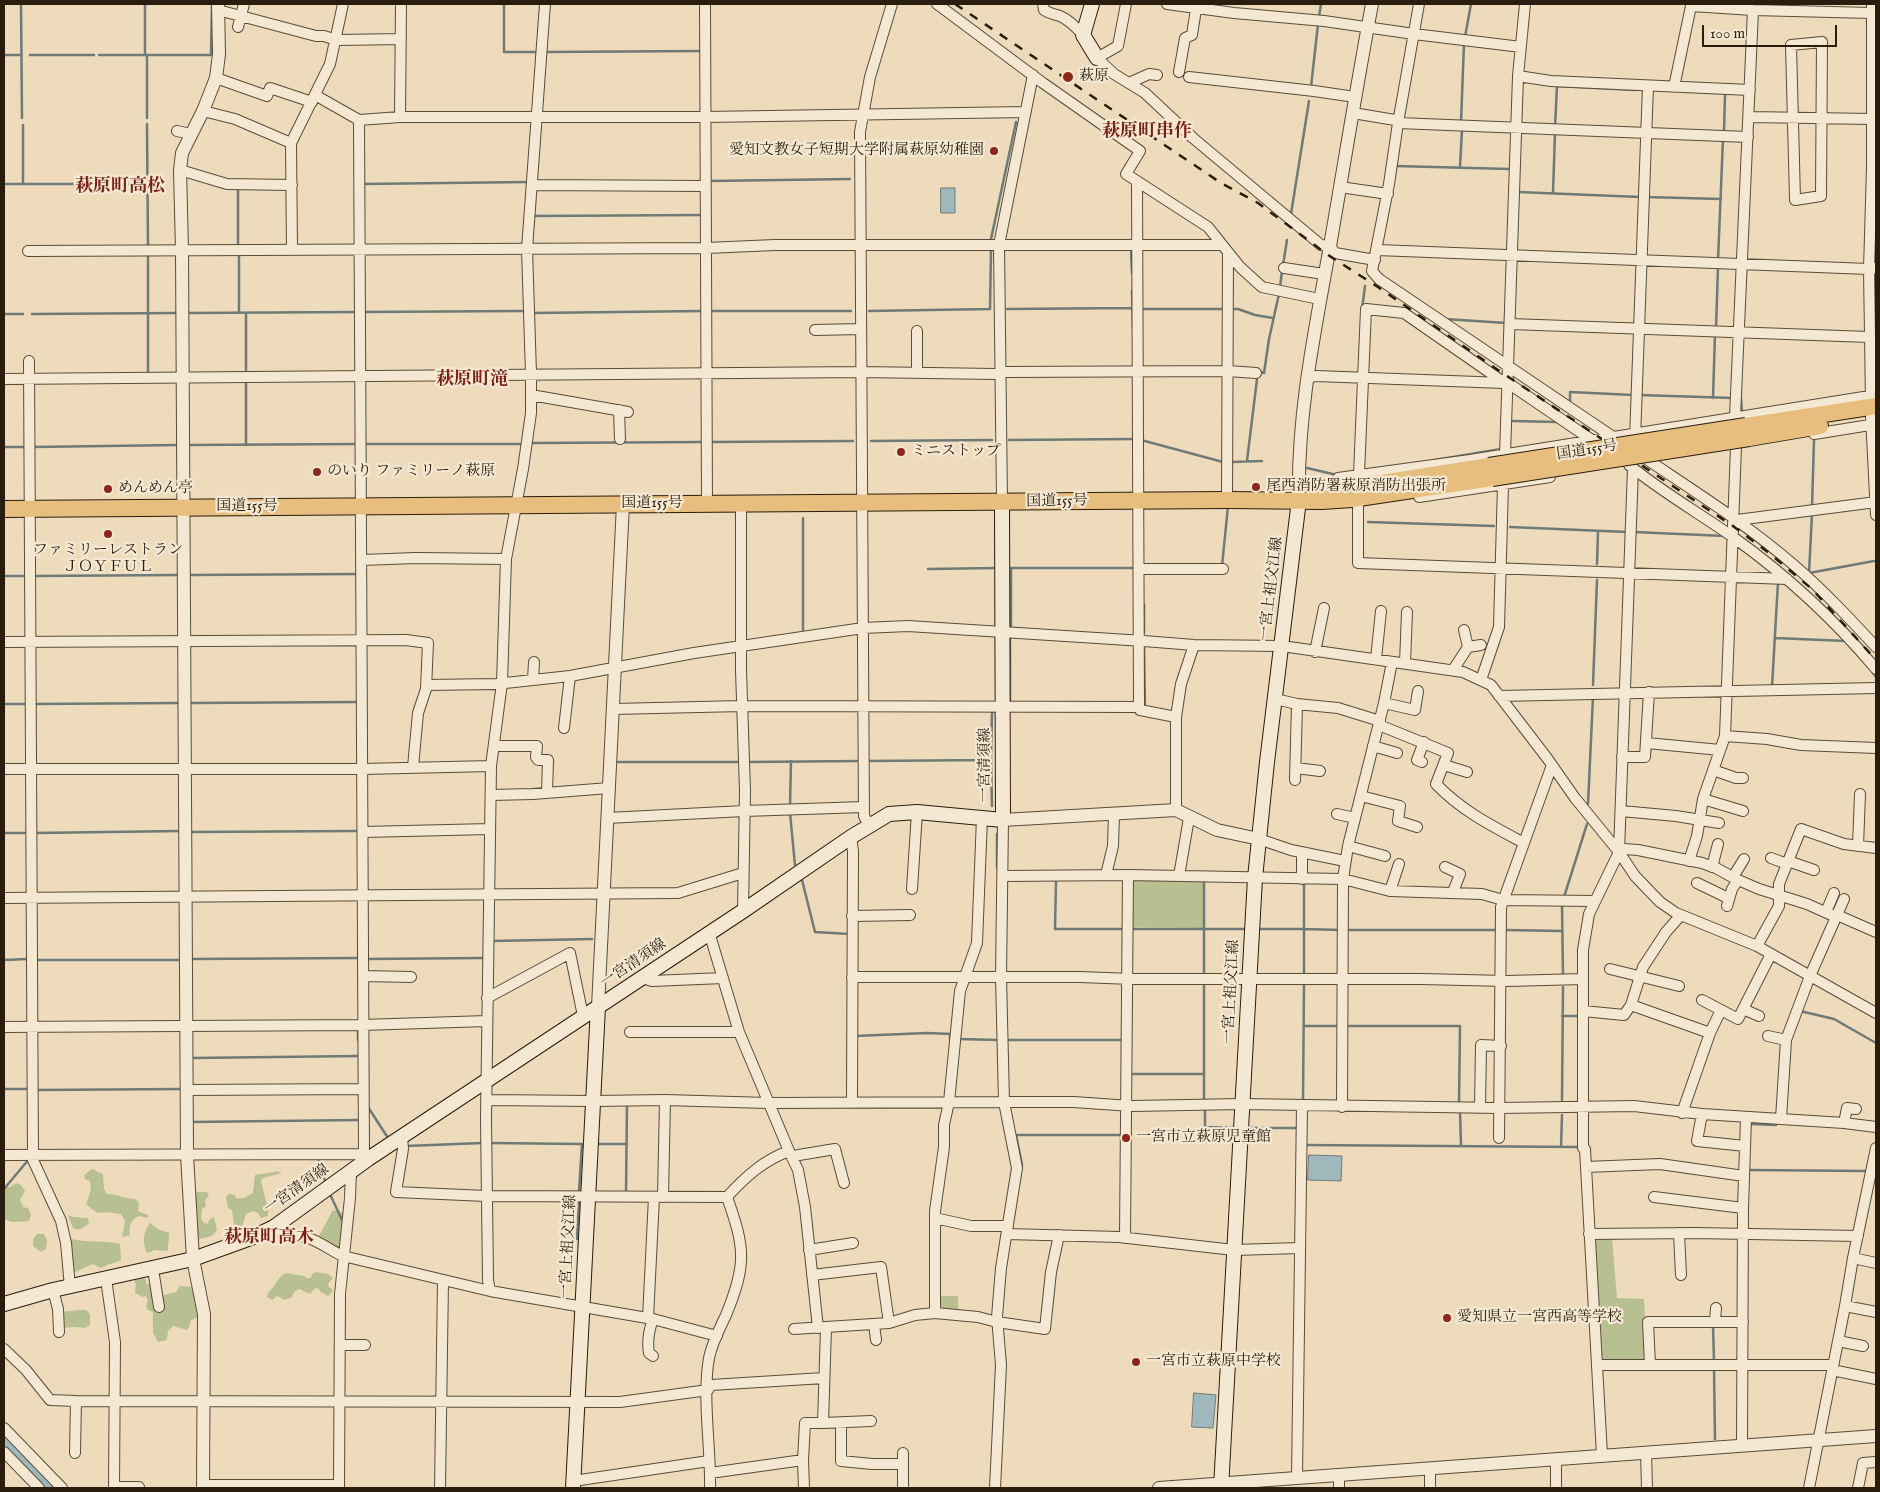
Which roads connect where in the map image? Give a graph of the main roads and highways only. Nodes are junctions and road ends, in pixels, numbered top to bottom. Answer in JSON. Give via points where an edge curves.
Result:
{"nodes":[{"id":1,"x":1092,"y":4,"type":"edge"},
{"id":2,"x":1097,"y":58,"type":"road end"},
{"id":3,"x":1874,"y":411,"type":"edge"},
{"id":4,"x":1495,"y":476,"type":"junction"},
{"id":5,"x":1299,"y":500,"type":"junction"},
{"id":6,"x":1002,"y":502,"type":"junction"},
{"id":7,"x":4,"y":509,"type":"edge"},
{"id":8,"x":598,"y":1007,"type":"junction"},
{"id":9,"x":4,"y":1304,"type":"edge"},
{"id":10,"x":573,"y":1485,"type":"edge"},
{"id":11,"x":1221,"y":1485,"type":"edge"}],
"edges":[{"from":1,"to":2,"type":"main road","via":[[1083,35]]},
{"from":3,"to":4,"type":"highway","name":"国道155号","bridge":true},
{"from":4,"to":5,"type":"highway","name":"国道155号","via":[[1352,499]]},
{"from":4,"to":5,"type":"highway","name":"国道155号","via":[[1330,490]]},
{"from":5,"to":6,"type":"highway","name":"国道155号"},
{"from":5,"to":11,"type":"main road","name":"一宮上祖父江線","via":[[1255,878]]},
{"from":6,"to":7,"type":"highway","name":"国道155号"},
{"from":6,"to":8,"type":"main road","name":"一宮清須線","via":[[1003,820],[917,812],[889,814]]},
{"from":8,"to":9,"type":"main road","name":"一宮清須線","via":[[402,1137],[366,1156],[351,1172],[274,1227],[193,1259]]},
{"from":8,"to":10,"type":"main road","name":"一宮上祖父江線"}]}
